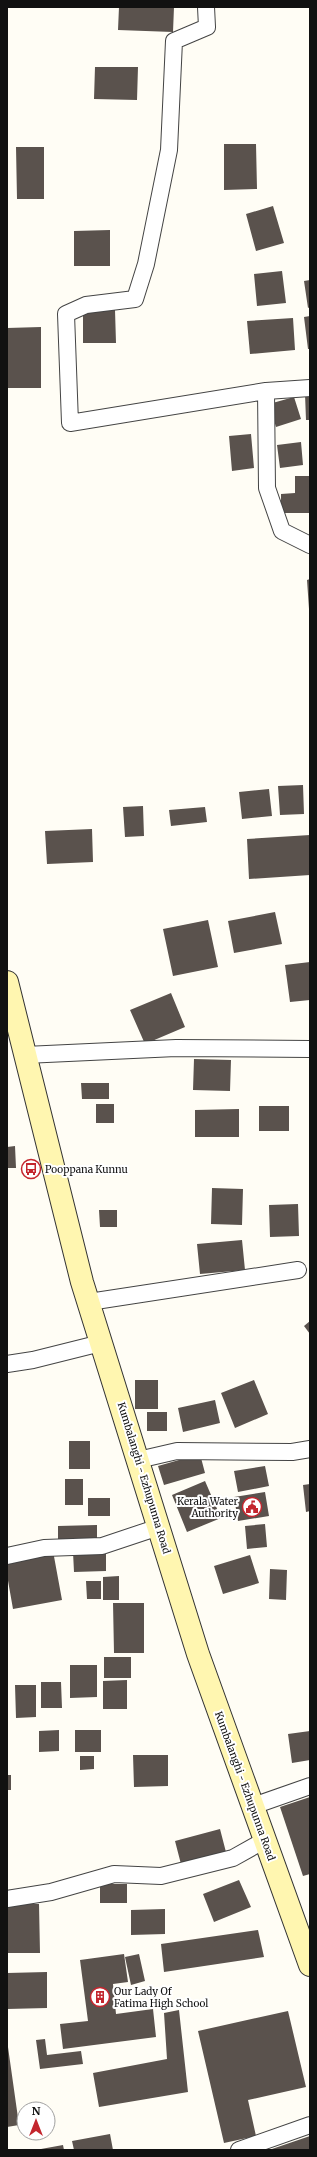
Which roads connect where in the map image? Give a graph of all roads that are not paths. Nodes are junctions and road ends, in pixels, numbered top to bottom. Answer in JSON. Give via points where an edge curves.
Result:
{"nodes":[{"id":1,"x":206,"y":7,"type":"edge"},
{"id":2,"x":310,"y":388,"type":"edge"},
{"id":3,"x":266,"y":391,"type":"junction"},
{"id":4,"x":310,"y":545,"type":"edge"},
{"id":5,"x":7,"y":982,"type":"edge"},
{"id":6,"x":310,"y":1049,"type":"edge"},
{"id":7,"x":25,"y":1055,"type":"junction"},
{"id":8,"x":298,"y":1270,"type":"dead end"},
{"id":9,"x":89,"y":1302,"type":"junction"},
{"id":10,"x":102,"y":1343,"type":"junction"},
{"id":11,"x":7,"y":1364,"type":"edge"},
{"id":12,"x":310,"y":1449,"type":"edge"},
{"id":13,"x":138,"y":1460,"type":"junction"},
{"id":14,"x":159,"y":1527,"type":"junction"},
{"id":15,"x":7,"y":1556,"type":"edge"},
{"id":16,"x":310,"y":1786,"type":"edge"},
{"id":17,"x":253,"y":1806,"type":"junction"},
{"id":18,"x":265,"y":1840,"type":"junction"},
{"id":19,"x":7,"y":1899,"type":"edge"},
{"id":20,"x":310,"y":1965,"type":"edge"},
{"id":21,"x":310,"y":2125,"type":"edge"},
{"id":22,"x":240,"y":2150,"type":"edge"}],
"edges":[{"from":1,"to":3,"type":"street","via":[[207,27],[174,41],[169,150],[146,264],[136,299],[86,305],[66,314],[70,423]]},
{"from":2,"to":3,"type":"street"},
{"from":3,"to":4,"type":"street","via":[[267,488],[282,530]]},
{"from":5,"to":7,"type":"main road","name":"Kumbalanghi - Ezhupunna Road"},
{"from":6,"to":7,"type":"street","via":[[176,1048]]},
{"from":7,"to":9,"type":"main road","name":"Kumbalanghi - Ezhupunna Road"},
{"from":8,"to":9,"type":"street"},
{"from":9,"to":10,"type":"main road","name":"Kumbalanghi - Ezhupunna Road"},
{"from":10,"to":11,"type":"street"},
{"from":10,"to":13,"type":"main road","name":"Kumbalanghi - Ezhupunna Road"},
{"from":12,"to":13,"type":"street","via":[[292,1452],[177,1451]]},
{"from":13,"to":14,"type":"main road","name":"Kumbalanghi - Ezhupunna Road"},
{"from":14,"to":15,"type":"street","via":[[102,1546],[44,1548]]},
{"from":14,"to":17,"type":"main road","name":"Kumbalanghi - Ezhupunna Road","via":[[198,1654]]},
{"from":16,"to":17,"type":"street"},
{"from":17,"to":18,"type":"main road","name":"Kumbalanghi - Ezhupunna Road"},
{"from":18,"to":19,"type":"street","via":[[233,1858],[161,1876],[114,1874],[51,1892]]},
{"from":18,"to":20,"type":"main road","name":"Kumbalanghi - Ezhupunna Road"},
{"from":21,"to":22,"type":"street"}]}
